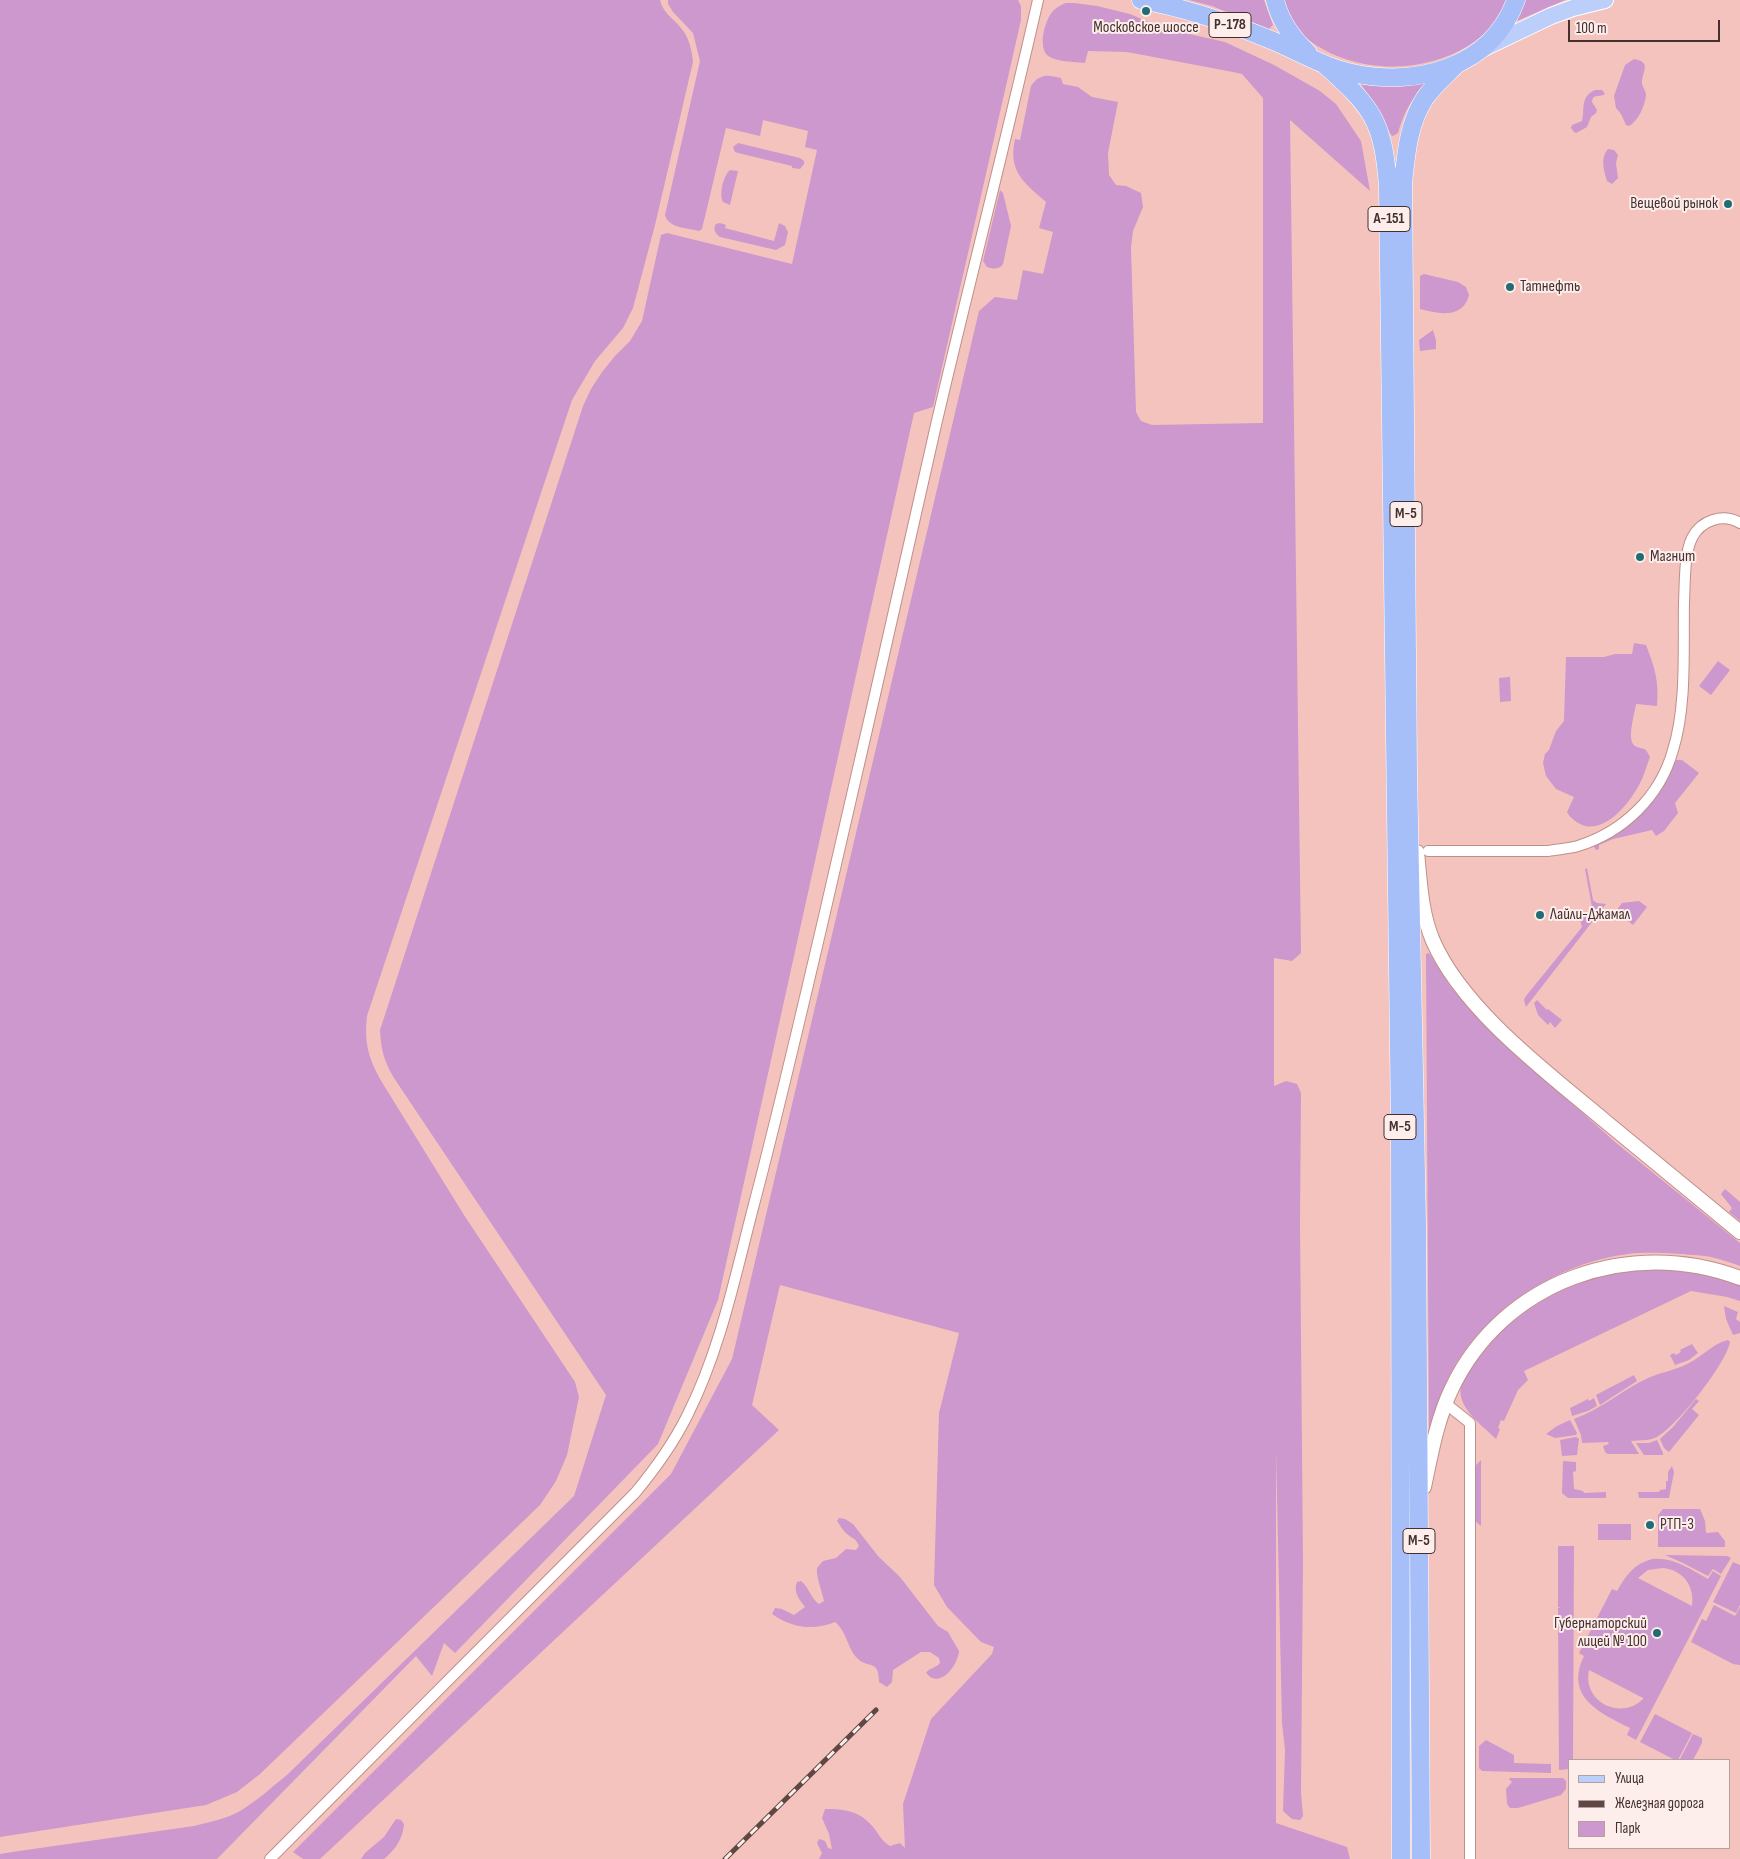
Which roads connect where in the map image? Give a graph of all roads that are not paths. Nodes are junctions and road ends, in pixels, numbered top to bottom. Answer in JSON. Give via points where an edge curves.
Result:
{"nodes":[{"id":1,"x":1038,"y":0,"type":"edge"},
{"id":2,"x":1141,"y":0,"type":"edge"},
{"id":3,"x":1275,"y":0,"type":"edge"},
{"id":4,"x":1516,"y":0,"type":"edge"},
{"id":5,"x":1605,"y":0,"type":"edge"},
{"id":6,"x":1484,"y":48,"type":"junction"},
{"id":7,"x":1321,"y":62,"type":"junction"},
{"id":8,"x":1457,"y":64,"type":"junction"},
{"id":9,"x":1403,"y":255,"type":"joint"},
{"id":10,"x":1391,"y":396,"type":"joint"},
{"id":11,"x":1399,"y":523,"type":"junction"},
{"id":12,"x":1740,"y":523,"type":"edge"},
{"id":13,"x":1408,"y":773,"type":"junction"},
{"id":14,"x":1428,"y":851,"type":"dead end"},
{"id":15,"x":1740,"y":1232,"type":"edge"},
{"id":16,"x":1740,"y":1278,"type":"edge"},
{"id":17,"x":1445,"y":1404,"type":"junction"},
{"id":18,"x":1418,"y":1512,"type":"junction"},
{"id":19,"x":270,"y":1859,"type":"edge"},
{"id":20,"x":1401,"y":1859,"type":"edge"},
{"id":21,"x":1421,"y":1859,"type":"edge"},
{"id":22,"x":1470,"y":1859,"type":"edge"}],
"edges":[{"from":1,"to":19,"type":"street","via":[[786,1076],[724,1320],[706,1374],[673,1442],[636,1493]]},
{"from":2,"to":7,"type":"highway","number":"Р-178","via":[[1222,22]]},
{"from":3,"to":7,"type":"highway","number":"А-151","via":[[1287,29]]},
{"from":4,"to":6,"type":"highway","via":[[1502,28]]},
{"from":5,"to":6,"type":"main road","via":[[1551,16]]},
{"from":6,"to":8,"type":"highway","number":"Р-178"},
{"from":7,"to":8,"type":"highway","number":"Р-178","via":[[1378,78],[1430,75]]},
{"from":7,"to":10,"type":"highway","number":"А-151","via":[[1365,103],[1379,128],[1384,147],[1388,186]]},
{"from":8,"to":9,"type":"highway","number":"А-151","via":[[1424,99],[1407,142]]},
{"from":9,"to":11,"type":"highway","number":"М-5"},
{"from":10,"to":11,"type":"highway","number":"М-5"},
{"from":11,"to":13,"type":"highway","number":"М-5"},
{"from":11,"to":20,"type":"highway","number":"М-5"},
{"from":12,"to":14,"type":"street","via":[[1724,518],[1714,519],[1696,531],[1692,538],[1686,568],[1681,704],[1674,750],[1653,792],[1627,822],[1577,846],[1548,851]]},
{"from":13,"to":15,"type":"street","via":[[1424,918],[1438,952],[1458,984],[1513,1042],[1560,1084]]},
{"from":13,"to":18,"type":"highway","number":"М-5","via":[[1417,1223]]},
{"from":16,"to":17,"type":"street","via":[[1706,1267],[1648,1261],[1567,1279],[1543,1291],[1502,1321],[1466,1364]]},
{"from":17,"to":18,"type":"street"},
{"from":17,"to":22,"type":"street","via":[[1470,1423]]},
{"from":18,"to":21,"type":"highway","number":"М-5"}]}
